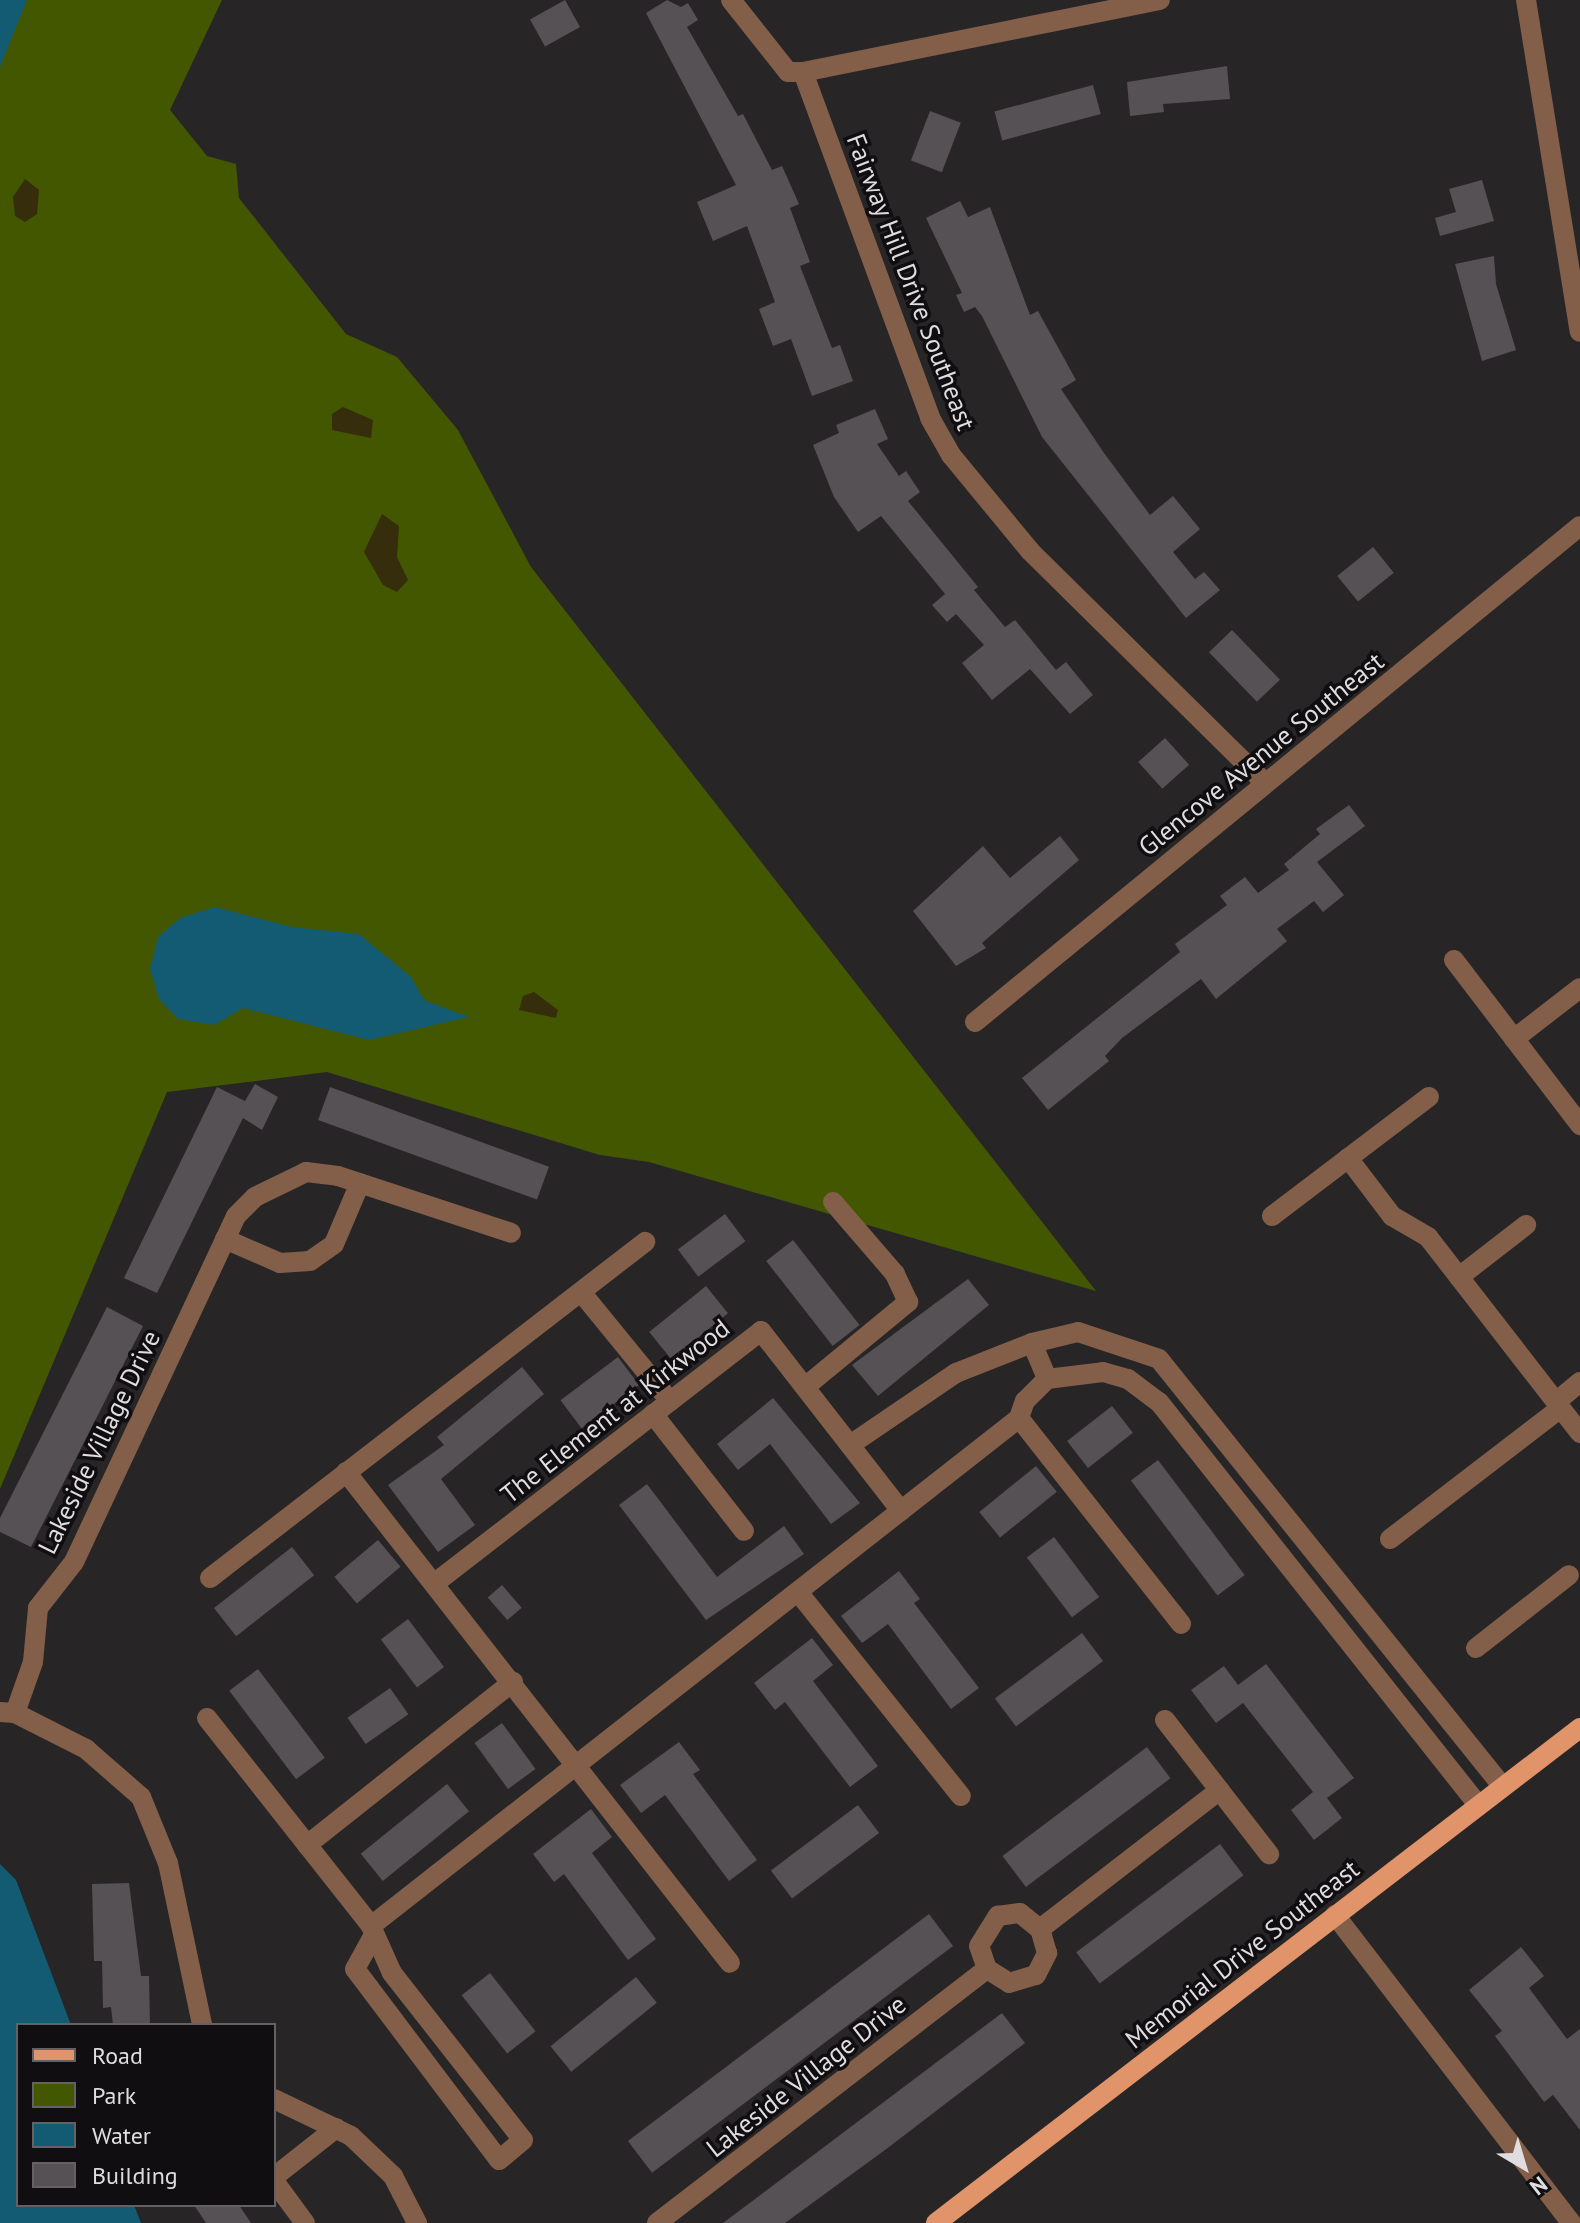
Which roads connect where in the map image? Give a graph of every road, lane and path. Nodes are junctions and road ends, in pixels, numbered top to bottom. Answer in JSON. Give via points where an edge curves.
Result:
{"nodes":[{"id":1,"x":731,"y":0,"type":"edge"},
{"id":2,"x":1160,"y":0,"type":"edge"},
{"id":3,"x":1526,"y":0,"type":"edge"},
{"id":4,"x":803,"y":72,"type":"junction"},
{"id":5,"x":1580,"y":332,"type":"edge"},
{"id":6,"x":1580,"y":526,"type":"edge"},
{"id":7,"x":1264,"y":782,"type":"junction"},
{"id":8,"x":1454,"y":960,"type":"dead end"},
{"id":9,"x":1580,"y":988,"type":"edge"},
{"id":10,"x":975,"y":1022,"type":"dead end"},
{"id":11,"x":1514,"y":1039,"type":"junction"},
{"id":12,"x":1429,"y":1097,"type":"dead end"},
{"id":13,"x":1580,"y":1125,"type":"edge"},
{"id":14,"x":1348,"y":1158,"type":"junction"},
{"id":15,"x":360,"y":1183,"type":"junction"},
{"id":16,"x":833,"y":1202,"type":"dead end"},
{"id":17,"x":1272,"y":1216,"type":"dead end"},
{"id":18,"x":1526,"y":1225,"type":"dead end"},
{"id":19,"x":511,"y":1233,"type":"dead end"},
{"id":20,"x":225,"y":1239,"type":"junction"},
{"id":21,"x":645,"y":1242,"type":"dead end"},
{"id":22,"x":1459,"y":1277,"type":"junction"},
{"id":23,"x":581,"y":1292,"type":"junction"},
{"id":24,"x":1032,"y":1343,"type":"junction"},
{"id":25,"x":1047,"y":1379,"type":"junction"},
{"id":26,"x":1580,"y":1382,"type":"edge"},
{"id":27,"x":805,"y":1387,"type":"junction"},
{"id":28,"x":670,"y":1401,"type":"junction"},
{"id":29,"x":1558,"y":1405,"type":"junction"},
{"id":30,"x":653,"y":1414,"type":"junction"},
{"id":31,"x":1019,"y":1418,"type":"junction"},
{"id":32,"x":1580,"y":1433,"type":"edge"},
{"id":33,"x":850,"y":1445,"type":"junction"},
{"id":34,"x":346,"y":1472,"type":"junction"},
{"id":35,"x":901,"y":1511,"type":"junction"},
{"id":36,"x":744,"y":1531,"type":"dead end"},
{"id":37,"x":1390,"y":1539,"type":"dead end"},
{"id":38,"x":1576,"y":1577,"type":"edge"},
{"id":39,"x":210,"y":1578,"type":"dead end"},
{"id":40,"x":435,"y":1583,"type":"junction"},
{"id":41,"x":798,"y":1592,"type":"junction"},
{"id":42,"x":1181,"y":1624,"type":"dead end"},
{"id":43,"x":1476,"y":1648,"type":"dead end"},
{"id":44,"x":513,"y":1682,"type":"junction"},
{"id":45,"x":7,"y":1712,"type":"edge"},
{"id":46,"x":207,"y":1718,"type":"dead end"},
{"id":47,"x":1165,"y":1720,"type":"dead end"},
{"id":48,"x":1580,"y":1728,"type":"edge"},
{"id":49,"x":578,"y":1763,"type":"junction"},
{"id":50,"x":1503,"y":1787,"type":"junction"},
{"id":51,"x":1220,"y":1790,"type":"junction"},
{"id":52,"x":961,"y":1796,"type":"dead end"},
{"id":53,"x":1479,"y":1806,"type":"junction"},
{"id":54,"x":307,"y":1845,"type":"junction"},
{"id":55,"x":1269,"y":1854,"type":"dead end"},
{"id":56,"x":1335,"y":1915,"type":"junction"},
{"id":57,"x":1040,"y":1929,"type":"junction"},
{"id":58,"x":373,"y":1930,"type":"junction"},
{"id":59,"x":730,"y":1963,"type":"dead end"},
{"id":60,"x":987,"y":1969,"type":"junction"},
{"id":61,"x":202,"y":2023,"type":"edge"},
{"id":62,"x":276,"y":2100,"type":"edge"},
{"id":63,"x":336,"y":2128,"type":"junction"},
{"id":64,"x":276,"y":2177,"type":"edge"},
{"id":65,"x":276,"y":2182,"type":"edge"},
{"id":66,"x":305,"y":2223,"type":"edge"},
{"id":67,"x":417,"y":2223,"type":"edge"},
{"id":68,"x":657,"y":2223,"type":"edge"},
{"id":69,"x":936,"y":2223,"type":"edge"},
{"id":70,"x":1571,"y":2223,"type":"edge"}],
"edges":[{"from":1,"to":4,"type":"street","via":[[788,72]]},
{"from":2,"to":4,"type":"street"},
{"from":3,"to":5,"type":"street"},
{"from":4,"to":7,"type":"street","name":"Fairway Hill Drive Southeast","via":[[930,418],[951,455],[1030,551]]},
{"from":6,"to":7,"type":"street","name":"Glencove Avenue Southeast"},
{"from":7,"to":10,"type":"street","name":"Glencove Avenue Southeast"},
{"from":8,"to":11,"type":"street"},
{"from":9,"to":11,"type":"street"},
{"from":11,"to":13,"type":"street"},
{"from":12,"to":14,"type":"street"},
{"from":14,"to":17,"type":"street"},
{"from":14,"to":22,"type":"street","via":[[1392,1216],[1428,1237]]},
{"from":15,"to":19,"type":"street","name":"Lakeside Village Drive"},
{"from":15,"to":20,"type":"street","name":"Lakeside Village Drive","via":[[306,1172],[280,1180],[236,1216]]},
{"from":15,"to":20,"type":"street","via":[[334,1244],[310,1261],[280,1263]]},
{"from":16,"to":27,"type":"street","via":[[895,1274],[908,1302]]},
{"from":18,"to":22,"type":"street"},
{"from":20,"to":45,"type":"street","name":"Lakeside Village Drive","via":[[74,1562],[38,1608],[33,1662]]},
{"from":21,"to":23,"type":"street"},
{"from":22,"to":29,"type":"street"},
{"from":23,"to":28,"type":"street"},
{"from":23,"to":34,"type":"street"},
{"from":24,"to":25,"type":"street"},
{"from":24,"to":33,"type":"street","via":[[956,1373]]},
{"from":24,"to":50,"type":"street","via":[[1078,1332],[1159,1359]]},
{"from":25,"to":31,"type":"street","via":[[1025,1401]]},
{"from":25,"to":53,"type":"street","via":[[1103,1372],[1128,1379],[1159,1402]]},
{"from":26,"to":29,"type":"street"},
{"from":27,"to":28,"type":"street","name":"The Element at Kirkwood","via":[[761,1331]]},
{"from":27,"to":33,"type":"street","name":"The Element at Kirkwood"},
{"from":28,"to":30,"type":"street","name":"The Element at Kirkwood"},
{"from":29,"to":32,"type":"street"},
{"from":29,"to":37,"type":"street"},
{"from":30,"to":36,"type":"street"},
{"from":30,"to":40,"type":"street","name":"The Element at Kirkwood"},
{"from":31,"to":35,"type":"street"},
{"from":31,"to":42,"type":"street"},
{"from":33,"to":35,"type":"street","name":"The Element at Kirkwood"},
{"from":34,"to":39,"type":"street"},
{"from":34,"to":40,"type":"street"},
{"from":35,"to":41,"type":"street"},
{"from":38,"to":43,"type":"street"},
{"from":40,"to":44,"type":"street"},
{"from":41,"to":49,"type":"street"},
{"from":41,"to":52,"type":"street"},
{"from":44,"to":49,"type":"street"},
{"from":44,"to":54,"type":"street"},
{"from":45,"to":61,"type":"street","name":"Lakeside Village Drive","via":[[86,1749],[141,1797],[168,1863]]},
{"from":46,"to":54,"type":"street"},
{"from":47,"to":51,"type":"street"},
{"from":48,"to":50,"type":"main road","name":"Memorial Drive Southeast"},
{"from":49,"to":58,"type":"street"},
{"from":49,"to":59,"type":"street"},
{"from":50,"to":53,"type":"main road","name":"Memorial Drive Southeast"},
{"from":51,"to":55,"type":"street"},
{"from":51,"to":57,"type":"street"},
{"from":53,"to":56,"type":"main road","name":"Memorial Drive Southeast"},
{"from":54,"to":58,"type":"street"},
{"from":56,"to":69,"type":"main road","name":"Memorial Drive Southeast"},
{"from":56,"to":70,"type":"street"},
{"from":57,"to":60,"type":"street","via":[[1047,1953],[1036,1975],[1009,1983]]},
{"from":57,"to":60,"type":"street","via":[[1020,1913],[998,1916],[979,1946]]},
{"from":58,"to":58,"type":"street","via":[[392,1973],[523,2140],[499,2160],[355,1969]]},
{"from":60,"to":68,"type":"street","name":"Lakeside Village Drive"},
{"from":62,"to":63,"type":"street"},
{"from":63,"to":64,"type":"street"},
{"from":63,"to":67,"type":"street","via":[[393,2176]]},
{"from":65,"to":66,"type":"street"}]}
